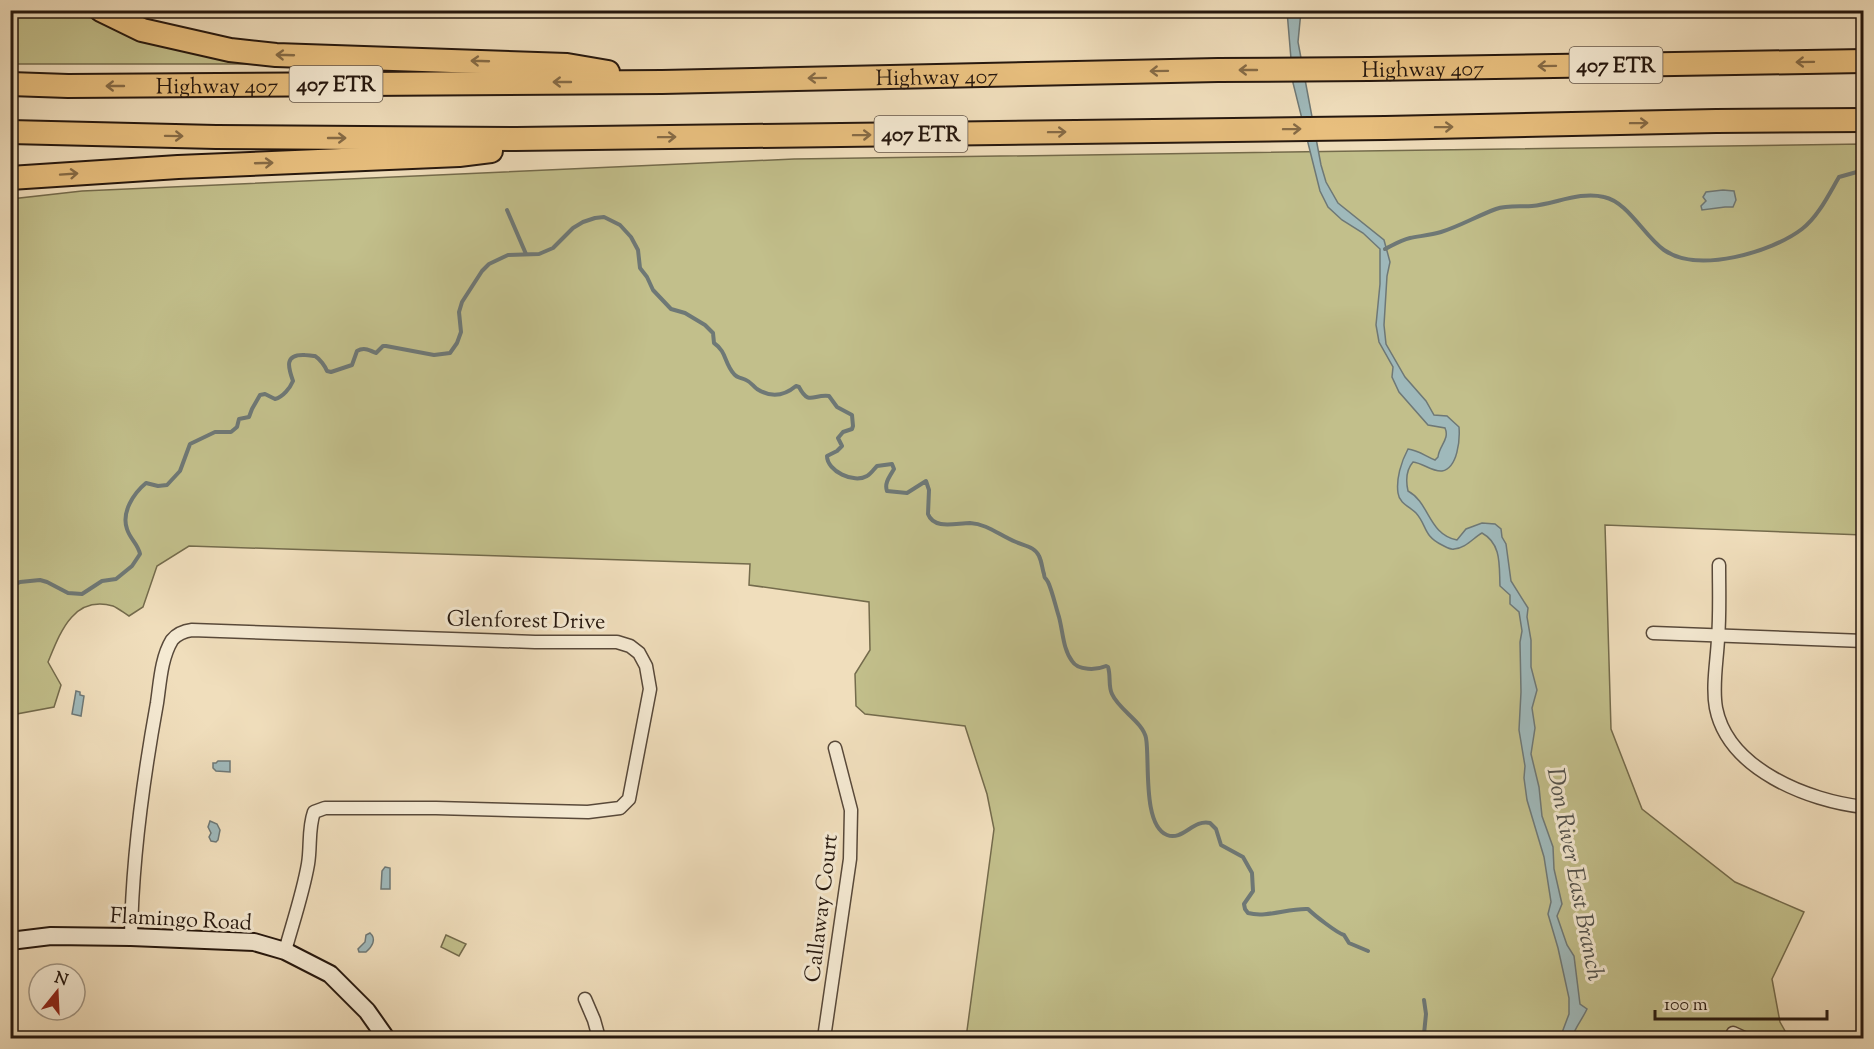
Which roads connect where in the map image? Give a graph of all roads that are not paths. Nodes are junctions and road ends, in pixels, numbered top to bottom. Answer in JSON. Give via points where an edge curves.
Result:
{"nodes":[{"id":1,"x":101,"y":10,"type":"edge"},
{"id":2,"x":1863,"y":61,"type":"edge"},
{"id":3,"x":662,"y":82,"type":"junction"},
{"id":4,"x":10,"y":84,"type":"edge"},
{"id":5,"x":1863,"y":120,"type":"edge"},
{"id":6,"x":10,"y":132,"type":"edge"},
{"id":7,"x":609,"y":138,"type":"junction"},
{"id":8,"x":10,"y":177,"type":"edge"},
{"id":9,"x":1719,"y":565,"type":"dead end"},
{"id":10,"x":1653,"y":633,"type":"dead end"},
{"id":11,"x":1718,"y":636,"type":"junction"},
{"id":12,"x":1863,"y":641,"type":"edge"},
{"id":13,"x":835,"y":748,"type":"dead end"},
{"id":14,"x":1863,"y":807,"type":"edge"},
{"id":15,"x":131,"y":937,"type":"junction"},
{"id":16,"x":10,"y":941,"type":"edge"},
{"id":17,"x":285,"y":951,"type":"junction"},
{"id":18,"x":585,"y":999,"type":"dead end"},
{"id":19,"x":386,"y":1038,"type":"edge"},
{"id":20,"x":599,"y":1038,"type":"edge"},
{"id":21,"x":824,"y":1038,"type":"edge"}],
"edges":[{"from":3,"to":1,"type":"highway","one_way":true,"via":[[567,65],[230,50],[142,30]]},
{"from":2,"to":3,"type":"highway","name":"Highway 407","number":"407 ETR","one_way":true},
{"from":3,"to":4,"type":"highway","name":"Highway 407","number":"407 ETR","one_way":true},
{"from":7,"to":5,"type":"highway","number":"407 ETR","one_way":true},
{"from":6,"to":7,"type":"highway","number":"407 ETR","one_way":true},
{"from":8,"to":7,"type":"highway","one_way":true,"via":[[459,154]]},
{"from":9,"to":11,"type":"street"},
{"from":10,"to":11,"type":"street"},
{"from":11,"to":12,"type":"street"},
{"from":11,"to":14,"type":"street","via":[[1716,708],[1727,738],[1777,781],[1820,799]]},
{"from":13,"to":21,"type":"street","name":"Callaway Court","via":[[851,810],[850,859]]},
{"from":15,"to":16,"type":"street","name":"Flamingo Road","via":[[51,936]]},
{"from":15,"to":17,"type":"street","name":"Flamingo Road","via":[[254,942]]},
{"from":15,"to":17,"type":"street","name":"Glenforest Drive","via":[[137,845],[155,711],[165,658],[173,639],[183,631],[618,642],[639,653],[650,689],[629,799],[620,808],[588,812],[325,808],[314,812],[307,870]]},
{"from":17,"to":19,"type":"street","name":"Flamingo Road","via":[[330,974],[367,1011]]},
{"from":18,"to":20,"type":"street"}]}
